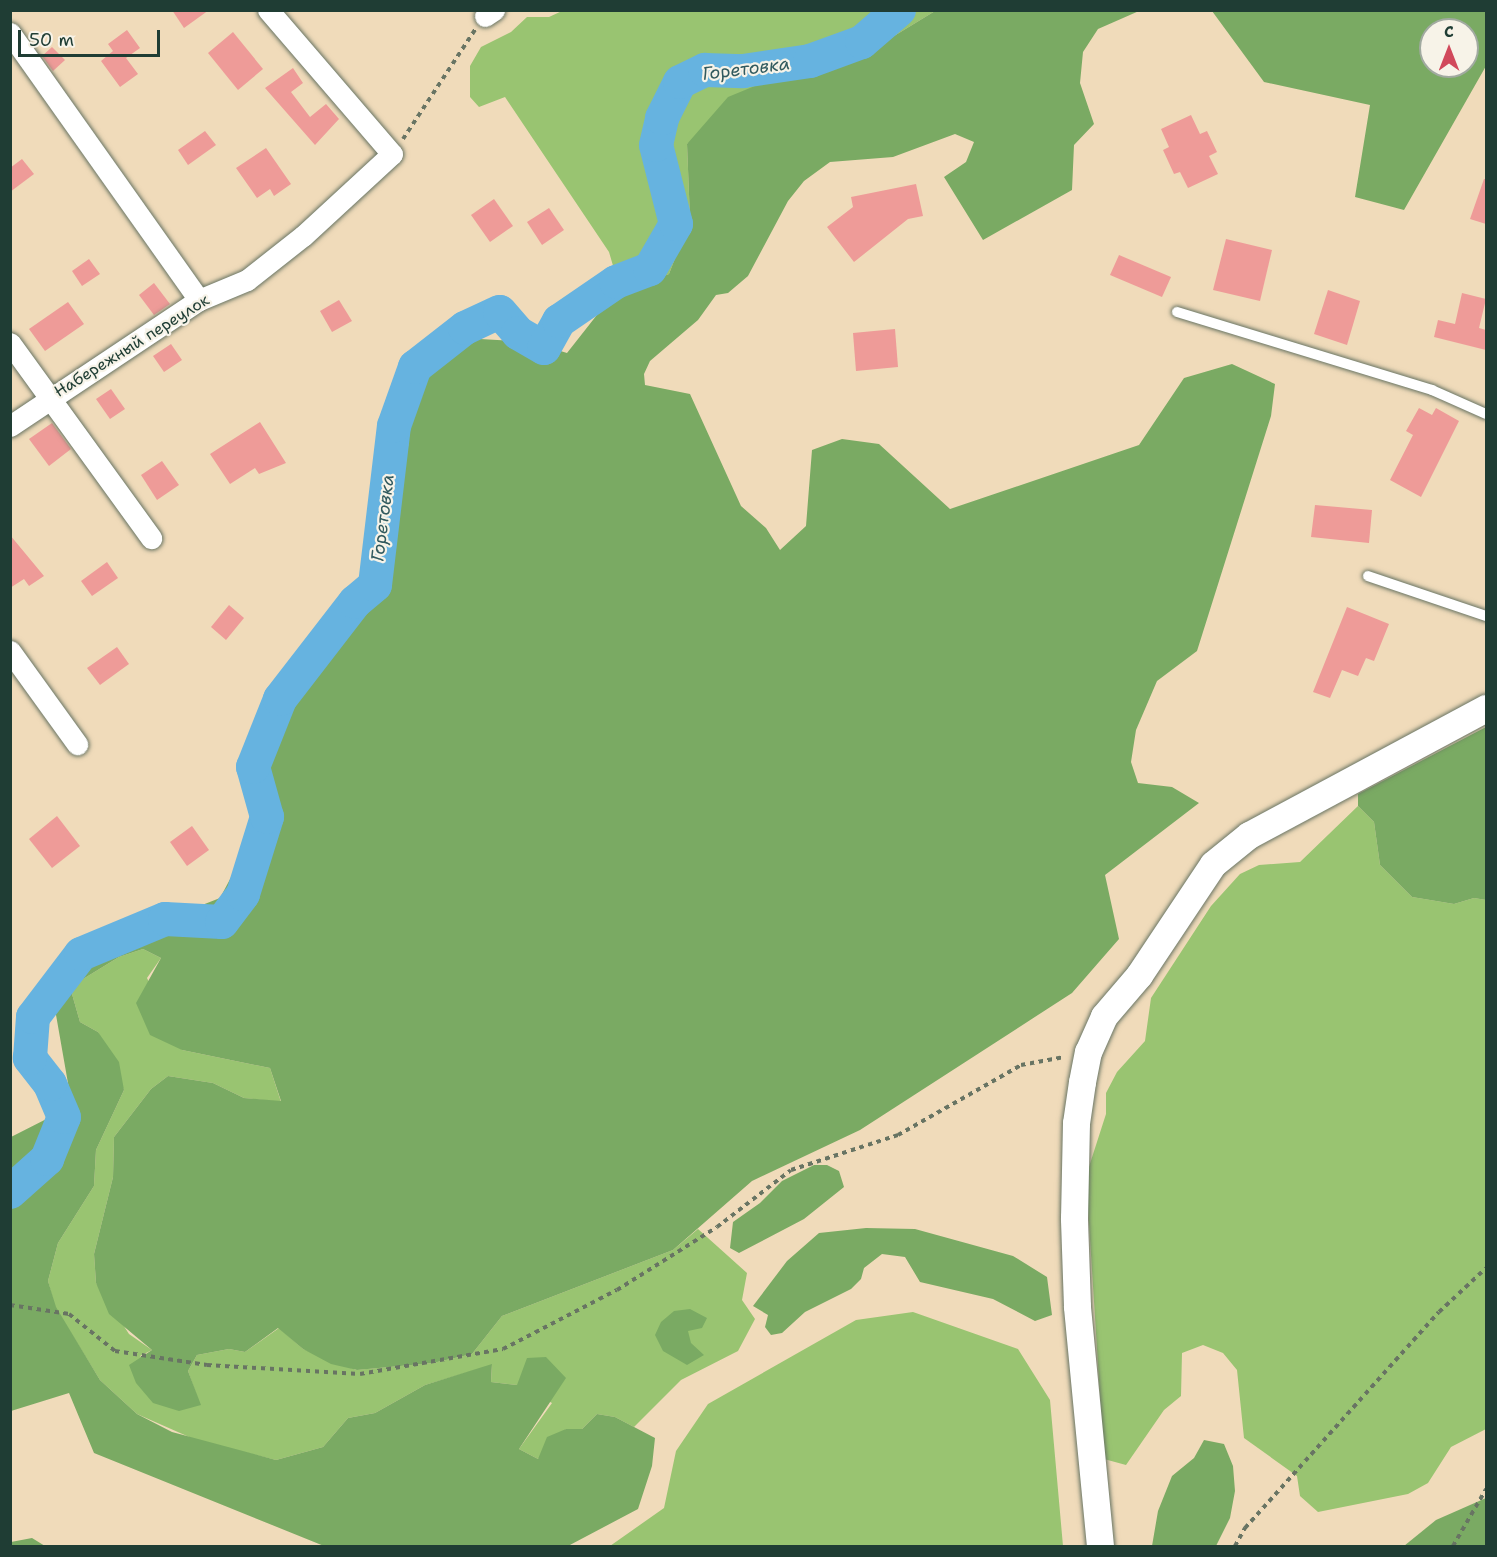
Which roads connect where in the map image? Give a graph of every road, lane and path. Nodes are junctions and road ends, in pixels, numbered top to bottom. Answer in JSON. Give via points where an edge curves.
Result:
{"nodes":[{"id":1,"x":268,"y":10,"type":"edge"},
{"id":2,"x":490,"y":13,"type":"edge"},
{"id":3,"x":10,"y":33,"type":"edge"},
{"id":4,"x":392,"y":154,"type":"junction"},
{"id":5,"x":200,"y":300,"type":"junction"},
{"id":6,"x":1177,"y":312,"type":"dead end"},
{"id":7,"x":10,"y":343,"type":"edge"},
{"id":8,"x":50,"y":398,"type":"junction"},
{"id":9,"x":1486,"y":414,"type":"edge"},
{"id":10,"x":10,"y":426,"type":"edge"},
{"id":11,"x":151,"y":538,"type":"dead end"},
{"id":12,"x":1368,"y":576,"type":"dead end"},
{"id":13,"x":1486,"y":616,"type":"edge"},
{"id":14,"x":10,"y":651,"type":"edge"},
{"id":15,"x":1486,"y":708,"type":"edge"},
{"id":16,"x":77,"y":744,"type":"dead end"},
{"id":17,"x":1088,"y":1052,"type":"junction"},
{"id":18,"x":1486,"y":1268,"type":"edge"},
{"id":19,"x":10,"y":1305,"type":"edge"},
{"id":20,"x":1486,"y":1489,"type":"edge"},
{"id":21,"x":1100,"y":1546,"type":"edge"},
{"id":22,"x":1235,"y":1546,"type":"edge"},
{"id":23,"x":1453,"y":1546,"type":"edge"}],
"edges":[{"from":1,"to":4,"type":"street"},
{"from":2,"to":4,"type":"path"},
{"from":3,"to":5,"type":"street"},
{"from":4,"to":5,"type":"street","name":"Набережный переулок","via":[[303,236],[247,280]]},
{"from":5,"to":8,"type":"street","name":"Набережный переулок"},
{"from":6,"to":9,"type":"lane","via":[[1432,390]]},
{"from":7,"to":8,"type":"street"},
{"from":8,"to":10,"type":"street","name":"Набережный переулок"},
{"from":8,"to":11,"type":"street"},
{"from":12,"to":13,"type":"lane"},
{"from":14,"to":16,"type":"street"},
{"from":15,"to":17,"type":"street","via":[[1250,835],[1213,864],[1139,975],[1104,1016]]},
{"from":17,"to":19,"type":"path","via":[[1021,1065],[898,1136],[791,1170],[717,1227],[617,1290],[504,1349],[360,1374],[207,1365],[115,1351],[69,1314]]},
{"from":17,"to":21,"type":"street","via":[[1076,1123],[1074,1218],[1077,1306]]},
{"from":18,"to":22,"type":"path","via":[[1439,1312],[1245,1528]]},
{"from":20,"to":23,"type":"path"}]}
